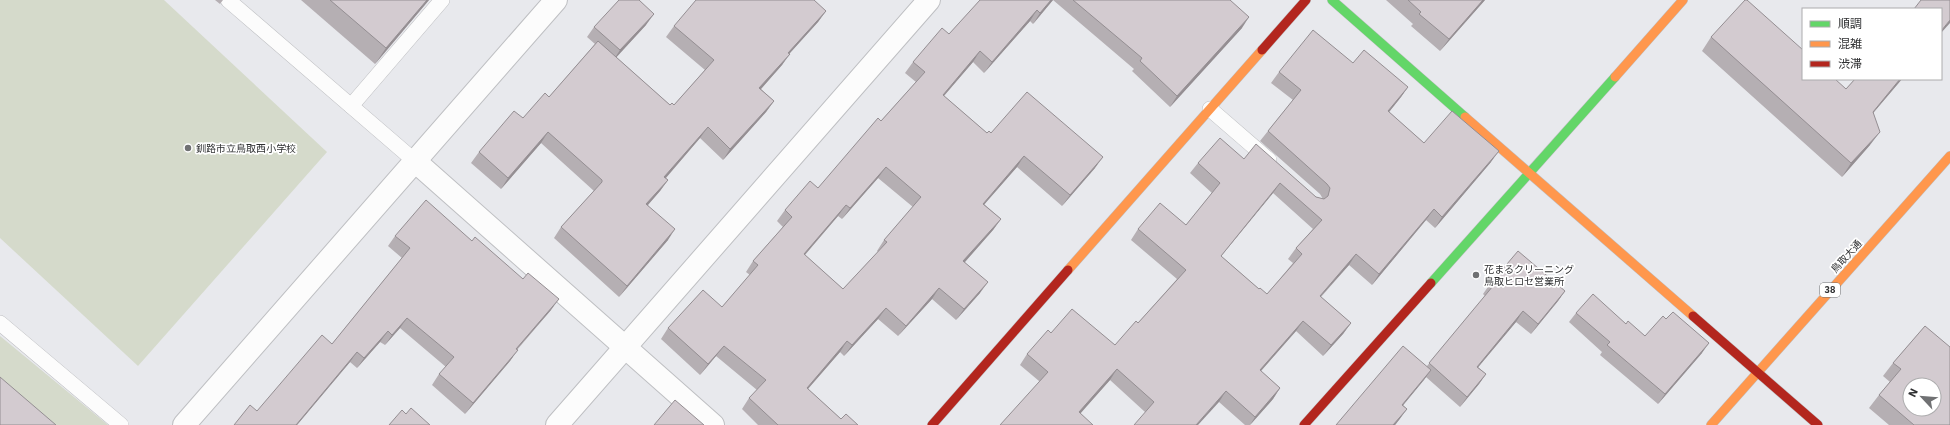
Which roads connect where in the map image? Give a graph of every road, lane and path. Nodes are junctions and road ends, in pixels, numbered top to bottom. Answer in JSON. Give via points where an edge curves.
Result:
{"nodes":[{"id":1,"x":228,"y":0,"type":"edge"},
{"id":2,"x":442,"y":0,"type":"edge"},
{"id":3,"x":556,"y":0,"type":"edge"},
{"id":4,"x":929,"y":0,"type":"edge"},
{"id":5,"x":1306,"y":0,"type":"edge"},
{"id":6,"x":1332,"y":0,"type":"edge"},
{"id":7,"x":1683,"y":0,"type":"edge"},
{"id":8,"x":351,"y":106,"type":"junction"},
{"id":9,"x":1210,"y":109,"type":"junction"},
{"id":10,"x":1950,"y":156,"type":"edge"},
{"id":11,"x":416,"y":162,"type":"junction"},
{"id":12,"x":1280,"y":170,"type":"edge"},
{"id":13,"x":1530,"y":174,"type":"junction"},
{"id":14,"x":0,"y":323,"type":"edge"},
{"id":15,"x":625,"y":348,"type":"junction"},
{"id":16,"x":1757,"y":372,"type":"junction"},
{"id":17,"x":121,"y":425,"type":"edge"},
{"id":18,"x":184,"y":425,"type":"edge"},
{"id":19,"x":557,"y":425,"type":"edge"},
{"id":20,"x":713,"y":425,"type":"edge"},
{"id":21,"x":932,"y":425,"type":"edge"},
{"id":22,"x":1304,"y":425,"type":"edge"},
{"id":23,"x":1711,"y":425,"type":"edge"},
{"id":24,"x":1818,"y":425,"type":"edge"}],
"edges":[{"from":1,"to":8,"type":"lane"},
{"from":2,"to":8,"type":"lane"},
{"from":3,"to":11,"type":"street"},
{"from":4,"to":15,"type":"street"},
{"from":5,"to":9,"type":"main road"},
{"from":6,"to":13,"type":"main road"},
{"from":7,"to":13,"type":"main road"},
{"from":8,"to":11,"type":"lane"},
{"from":9,"to":12,"type":"lane"},
{"from":9,"to":21,"type":"main road"},
{"from":10,"to":16,"type":"main road","name":"鳥取大通","number":"38"},
{"from":11,"to":15,"type":"street"},
{"from":11,"to":18,"type":"street"},
{"from":13,"to":16,"type":"main road"},
{"from":13,"to":22,"type":"main road"},
{"from":14,"to":17,"type":"lane"},
{"from":15,"to":19,"type":"street"},
{"from":15,"to":20,"type":"street"},
{"from":16,"to":23,"type":"main road","name":"鳥取大通","number":"38"},
{"from":16,"to":24,"type":"main road"}]}
